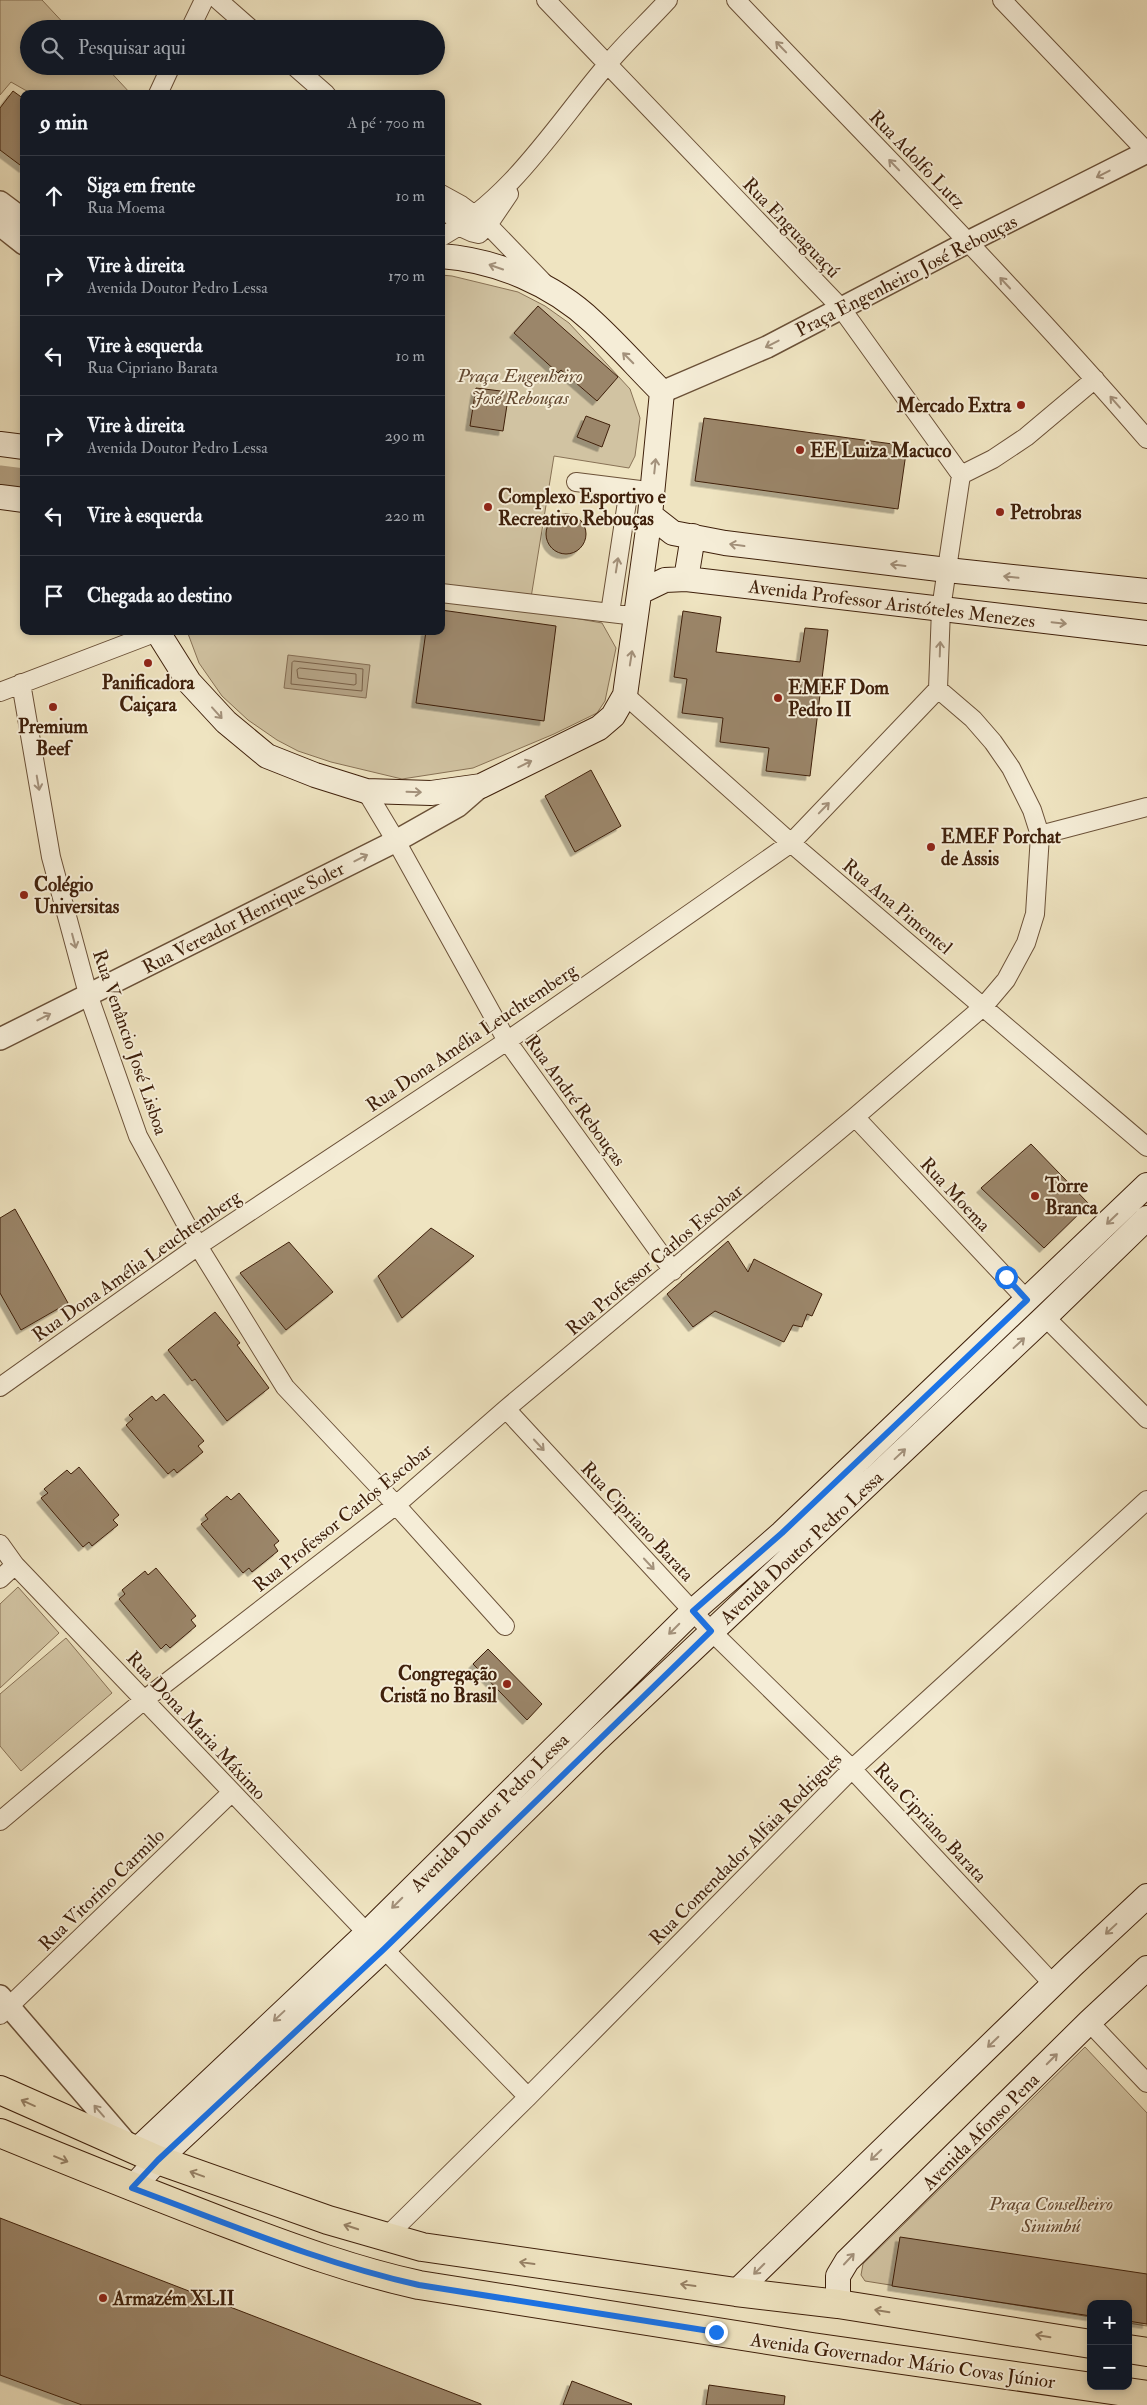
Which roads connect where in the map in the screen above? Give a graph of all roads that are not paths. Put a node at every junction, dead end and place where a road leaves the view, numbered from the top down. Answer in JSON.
{"nodes":[{"id":1,"x":204,"y":0,"type":"edge"},
{"id":2,"x":218,"y":0,"type":"edge"},
{"id":3,"x":546,"y":0,"type":"edge"},
{"id":4,"x":668,"y":0,"type":"edge"},
{"id":5,"x":736,"y":0,"type":"edge"},
{"id":6,"x":1002,"y":0,"type":"edge"},
{"id":7,"x":194,"y":20,"type":"edge"},
{"id":8,"x":241,"y":20,"type":"edge"},
{"id":9,"x":607,"y":65,"type":"junction"},
{"id":10,"x":167,"y":75,"type":"edge"},
{"id":11,"x":304,"y":75,"type":"edge"},
{"id":12,"x":160,"y":90,"type":"edge"},
{"id":13,"x":321,"y":90,"type":"edge"},
{"id":14,"x":1147,"y":152,"type":"edge"},
{"id":15,"x":445,"y":197,"type":"edge"},
{"id":16,"x":445,"y":201,"type":"edge"},
{"id":17,"x":0,"y":202,"type":"edge"},
{"id":18,"x":20,"y":217,"type":"edge"},
{"id":19,"x":482,"y":220,"type":"junction"},
{"id":20,"x":455,"y":221,"type":"junction"},
{"id":21,"x":0,"y":225,"type":"edge"},
{"id":22,"x":445,"y":230,"type":"edge"},
{"id":23,"x":20,"y":241,"type":"edge"},
{"id":24,"x":968,"y":242,"type":"junction"},
{"id":25,"x":445,"y":257,"type":"edge"},
{"id":26,"x":554,"y":293,"type":"junction"},
{"id":27,"x":841,"y":308,"type":"junction"},
{"id":28,"x":1095,"y":379,"type":"junction"},
{"id":29,"x":662,"y":392,"type":"junction"},
{"id":30,"x":1147,"y":439,"type":"edge"},
{"id":31,"x":0,"y":444,"type":"edge"},
{"id":32,"x":20,"y":446,"type":"edge"},
{"id":33,"x":961,"y":475,"type":"junction"},
{"id":34,"x":576,"y":482,"type":"dead end"},
{"id":35,"x":629,"y":489,"type":"junction"},
{"id":36,"x":653,"y":491,"type":"junction"},
{"id":37,"x":0,"y":497,"type":"edge"},
{"id":38,"x":20,"y":500,"type":"edge"},
{"id":39,"x":650,"y":515,"type":"junction"},
{"id":40,"x":692,"y":536,"type":"junction"},
{"id":41,"x":947,"y":570,"type":"junction"},
{"id":42,"x":686,"y":579,"type":"junction"},
{"id":43,"x":1147,"y":591,"type":"edge"},
{"id":44,"x":640,"y":592,"type":"junction"},
{"id":45,"x":445,"y":593,"type":"edge"},
{"id":46,"x":941,"y":609,"type":"junction"},
{"id":47,"x":610,"y":613,"type":"junction"},
{"id":48,"x":636,"y":616,"type":"junction"},
{"id":49,"x":1147,"y":633,"type":"edge"},
{"id":50,"x":149,"y":635,"type":"edge"},
{"id":51,"x":159,"y":635,"type":"edge"},
{"id":52,"x":21,"y":683,"type":"junction"},
{"id":53,"x":938,"y":689,"type":"junction"},
{"id":54,"x":0,"y":692,"type":"edge"},
{"id":55,"x":625,"y":694,"type":"junction"},
{"id":56,"x":481,"y":786,"type":"junction"},
{"id":57,"x":366,"y":791,"type":"junction"},
{"id":58,"x":1147,"y":807,"type":"edge"},
{"id":59,"x":1040,"y":835,"type":"junction"},
{"id":60,"x":396,"y":841,"type":"junction"},
{"id":61,"x":790,"y":843,"type":"junction"},
{"id":62,"x":88,"y":994,"type":"junction"},
{"id":63,"x":984,"y":1006,"type":"junction"},
{"id":64,"x":0,"y":1039,"type":"edge"},
{"id":65,"x":507,"y":1040,"type":"junction"},
{"id":66,"x":855,"y":1117,"type":"junction"},
{"id":67,"x":1147,"y":1147,"type":"edge"},
{"id":68,"x":1147,"y":1185,"type":"edge"},
{"id":69,"x":1147,"y":1218,"type":"edge"},
{"id":70,"x":198,"y":1246,"type":"junction"},
{"id":71,"x":673,"y":1271,"type":"junction"},
{"id":72,"x":1027,"y":1300,"type":"junction"},
{"id":73,"x":1045,"y":1317,"type":"junction"},
{"id":74,"x":0,"y":1387,"type":"edge"},
{"id":75,"x":506,"y":1409,"type":"junction"},
{"id":76,"x":1147,"y":1419,"type":"edge"},
{"id":77,"x":1147,"y":1500,"type":"edge"},
{"id":78,"x":396,"y":1504,"type":"junction"},
{"id":79,"x":0,"y":1544,"type":"edge"},
{"id":80,"x":15,"y":1565,"type":"junction"},
{"id":81,"x":0,"y":1579,"type":"edge"},
{"id":82,"x":693,"y":1611,"type":"junction"},
{"id":83,"x":505,"y":1626,"type":"dead end"},
{"id":84,"x":711,"y":1631,"type":"junction"},
{"id":85,"x":144,"y":1700,"type":"junction"},
{"id":86,"x":852,"y":1769,"type":"junction"},
{"id":87,"x":231,"y":1793,"type":"junction"},
{"id":88,"x":0,"y":1821,"type":"edge"},
{"id":89,"x":1147,"y":1896,"type":"edge"},
{"id":90,"x":367,"y":1933,"type":"junction"},
{"id":91,"x":384,"y":1949,"type":"junction"},
{"id":92,"x":1147,"y":1968,"type":"edge"},
{"id":93,"x":1053,"y":1984,"type":"junction"},
{"id":94,"x":3,"y":2005,"type":"edge"},
{"id":95,"x":1089,"y":2022,"type":"junction"},
{"id":96,"x":1147,"y":2083,"type":"edge"},
{"id":97,"x":0,"y":2090,"type":"edge"},
{"id":98,"x":528,"y":2097,"type":"junction"},
{"id":99,"x":0,"y":2134,"type":"edge"},
{"id":100,"x":142,"y":2153,"type":"junction"},
{"id":101,"x":132,"y":2188,"type":"junction"},
{"id":102,"x":385,"y":2238,"type":"junction"},
{"id":103,"x":736,"y":2292,"type":"junction"},
{"id":104,"x":838,"y":2304,"type":"junction"},
{"id":105,"x":1087,"y":2343,"type":"edge"},
{"id":106,"x":1132,"y":2350,"type":"edge"},
{"id":107,"x":1147,"y":2352,"type":"edge"},
{"id":108,"x":1147,"y":2394,"type":"edge"}],
"edges":[{"from":1,"to":7,"type":"street"},
{"from":2,"to":8,"type":"street"},
{"from":3,"to":9,"type":"street","name":"Rua Enguaguaçú"},
{"from":4,"to":9,"type":"street"},
{"from":24,"to":5,"type":"street","name":"Rua Adolfo Lutz","one_way":true},
{"from":6,"to":14,"type":"street"},
{"from":9,"to":19,"type":"street"},
{"from":9,"to":27,"type":"street","name":"Rua Enguaguaçú"},
{"from":10,"to":12,"type":"street"},
{"from":11,"to":13,"type":"street"},
{"from":14,"to":24,"type":"street","name":"Praça Engenheiro José Rebouças","one_way":true},
{"from":15,"to":19,"type":"street"},
{"from":16,"to":20,"type":"street"},
{"from":17,"to":18,"type":"street"},
{"from":19,"to":20,"type":"street"},
{"from":19,"to":26,"type":"street"},
{"from":20,"to":22,"type":"street"},
{"from":21,"to":23,"type":"street"},
{"from":24,"to":27,"type":"street","name":"Praça Engenheiro José Rebouças"},
{"from":28,"to":24,"type":"street","name":"Rua Adolfo Lutz","one_way":true},
{"from":26,"to":25,"type":"main road","one_way":true},
{"from":29,"to":26,"type":"main road","one_way":true},
{"from":27,"to":29,"type":"street","name":"Praça Engenheiro José Rebouças","one_way":true},
{"from":27,"to":33,"type":"street","name":"Rua Enguaguaçú"},
{"from":30,"to":28,"type":"street","name":"Rua Adolfo Lutz","one_way":true},
{"from":28,"to":33,"type":"street"},
{"from":36,"to":29,"type":"main road","one_way":true},
{"from":31,"to":32,"type":"main road"},
{"from":33,"to":41,"type":"street"},
{"from":34,"to":35,"type":"street"},
{"from":35,"to":36,"type":"street"},
{"from":47,"to":35,"type":"street","one_way":true},
{"from":36,"to":39,"type":"main road"},
{"from":37,"to":38,"type":"main road"},
{"from":39,"to":40,"type":"main road","name":"Avenida Professor Aristóteles Menezes"},
{"from":39,"to":44,"type":"main road"},
{"from":41,"to":40,"type":"main road","name":"Avenida Professor Aristóteles Menezes","one_way":true},
{"from":40,"to":42,"type":"main road"},
{"from":43,"to":41,"type":"main road","name":"Avenida Professor Aristóteles Menezes","one_way":true},
{"from":41,"to":46,"type":"street"},
{"from":42,"to":44,"type":"main road","name":"Avenida Professor Aristóteles Menezes"},
{"from":42,"to":46,"type":"main road","name":"Avenida Professor Aristóteles Menezes"},
{"from":44,"to":48,"type":"main road"},
{"from":45,"to":47,"type":"street"},
{"from":46,"to":49,"type":"main road","name":"Avenida Professor Aristóteles Menezes","one_way":true},
{"from":53,"to":46,"type":"street","one_way":true},
{"from":47,"to":48,"type":"street"},
{"from":55,"to":48,"type":"main road","one_way":true},
{"from":50,"to":52,"type":"street"},
{"from":51,"to":57,"type":"main road","one_way":true},
{"from":52,"to":54,"type":"street"},
{"from":52,"to":62,"type":"street","name":"Rua Venâncio José Lisboa","one_way":true},
{"from":53,"to":59,"type":"street","name":"Rua Professor Carlos Escobar"},
{"from":61,"to":53,"type":"street","name":"Rua Dona Amélia Leuchtemberg","one_way":true},
{"from":56,"to":55,"type":"main road","one_way":true},
{"from":55,"to":61,"type":"street","name":"Rua Ana Pimentel"},
{"from":57,"to":56,"type":"main road","one_way":true},
{"from":56,"to":60,"type":"street","name":"Rua Vereador Henrique Soler"},
{"from":57,"to":60,"type":"street","name":"Rua André Rebouças"},
{"from":58,"to":59,"type":"street"},
{"from":59,"to":63,"type":"street","name":"Rua Professor Carlos Escobar"},
{"from":62,"to":60,"type":"street","name":"Rua Vereador Henrique Soler","one_way":true},
{"from":60,"to":65,"type":"street","name":"Rua André Rebouças"},
{"from":61,"to":63,"type":"street","name":"Rua Ana Pimentel"},
{"from":61,"to":65,"type":"street","name":"Rua Dona Amélia Leuchtemberg"},
{"from":64,"to":62,"type":"street","name":"Rua Vereador Henrique Soler","one_way":true},
{"from":62,"to":70,"type":"street","name":"Rua Venâncio José Lisboa"},
{"from":63,"to":66,"type":"street","name":"Rua Professor Carlos Escobar"},
{"from":63,"to":67,"type":"street","name":"Rua Ana Pimentel"},
{"from":65,"to":70,"type":"street","name":"Rua Dona Amélia Leuchtemberg"},
{"from":65,"to":71,"type":"street","name":"Rua André Rebouças"},
{"from":66,"to":71,"type":"street","name":"Rua Professor Carlos Escobar"},
{"from":66,"to":72,"type":"street","name":"Rua Moema"},
{"from":68,"to":72,"type":"main road","name":"Avenida Doutor Pedro Lessa","one_way":true},
{"from":69,"to":73,"type":"main road","name":"Avenida Doutor Pedro Lessa"},
{"from":70,"to":74,"type":"street","name":"Rua Dona Amélia Leuchtemberg"},
{"from":70,"to":78,"type":"street","name":"Rua Venâncio José Lisboa"},
{"from":71,"to":75,"type":"street","name":"Rua Professor Carlos Escobar"},
{"from":72,"to":82,"type":"main road","name":"Avenida Doutor Pedro Lessa"},
{"from":73,"to":76,"type":"street"},
{"from":84,"to":73,"type":"main road","name":"Avenida Doutor Pedro Lessa","one_way":true},
{"from":75,"to":78,"type":"street","name":"Rua Professor Carlos Escobar"},
{"from":75,"to":82,"type":"street","name":"Rua Cipriano Barata","one_way":true},
{"from":77,"to":86,"type":"street","name":"Rua Comendador Alfaia Rodrigues"},
{"from":78,"to":83,"type":"street","name":"Rua Venâncio José Lisboa"},
{"from":78,"to":85,"type":"street","name":"Rua Professor Carlos Escobar"},
{"from":79,"to":80,"type":"street","name":"Rua Dona Maria Máximo"},
{"from":80,"to":81,"type":"street"},
{"from":80,"to":85,"type":"street","name":"Rua Dona Maria Máximo"},
{"from":82,"to":84,"type":"street","name":"Rua Cipriano Barata"},
{"from":82,"to":90,"type":"main road","name":"Avenida Doutor Pedro Lessa","one_way":true},
{"from":84,"to":86,"type":"street","name":"Rua Cipriano Barata"},
{"from":84,"to":91,"type":"main road","name":"Avenida Doutor Pedro Lessa"},
{"from":85,"to":87,"type":"street","name":"Rua Dona Maria Máximo"},
{"from":85,"to":88,"type":"street","name":"Rua Professor Carlos Escobar"},
{"from":86,"to":93,"type":"street","name":"Rua Cipriano Barata"},
{"from":86,"to":98,"type":"street","name":"Rua Comendador Alfaia Rodrigues"},
{"from":87,"to":90,"type":"street","name":"Rua Dona Maria Máximo"},
{"from":87,"to":94,"type":"street","name":"Rua Vitorino Carmilo"},
{"from":89,"to":93,"type":"main road","one_way":true},
{"from":90,"to":100,"type":"main road","name":"Avenida Doutor Pedro Lessa","one_way":true},
{"from":91,"to":98,"type":"street"},
{"from":91,"to":100,"type":"main road","name":"Avenida Doutor Pedro Lessa"},
{"from":92,"to":95,"type":"main road","name":"Avenida Afonso Pena"},
{"from":93,"to":103,"type":"main road","one_way":true},
{"from":100,"to":94,"type":"street","one_way":true},
{"from":95,"to":96,"type":"street"},
{"from":104,"to":95,"type":"main road","name":"Avenida Afonso Pena","one_way":true},
{"from":100,"to":97,"type":"main road","one_way":true},
{"from":98,"to":102,"type":"street","name":"Rua Comendador Alfaia Rodrigues"},
{"from":99,"to":101,"type":"main road","name":"Avenida Governador Mário Covas Júnior","one_way":true},
{"from":100,"to":101,"type":"main road","name":"Avenida Doutor Pedro Lessa"},
{"from":102,"to":100,"type":"main road","one_way":true},
{"from":101,"to":108,"type":"main road","name":"Avenida Governador Mário Covas Júnior"},
{"from":103,"to":102,"type":"main road","one_way":true},
{"from":103,"to":104,"type":"main road"},
{"from":105,"to":104,"type":"main road","one_way":true},
{"from":106,"to":107,"type":"main road"}]}
